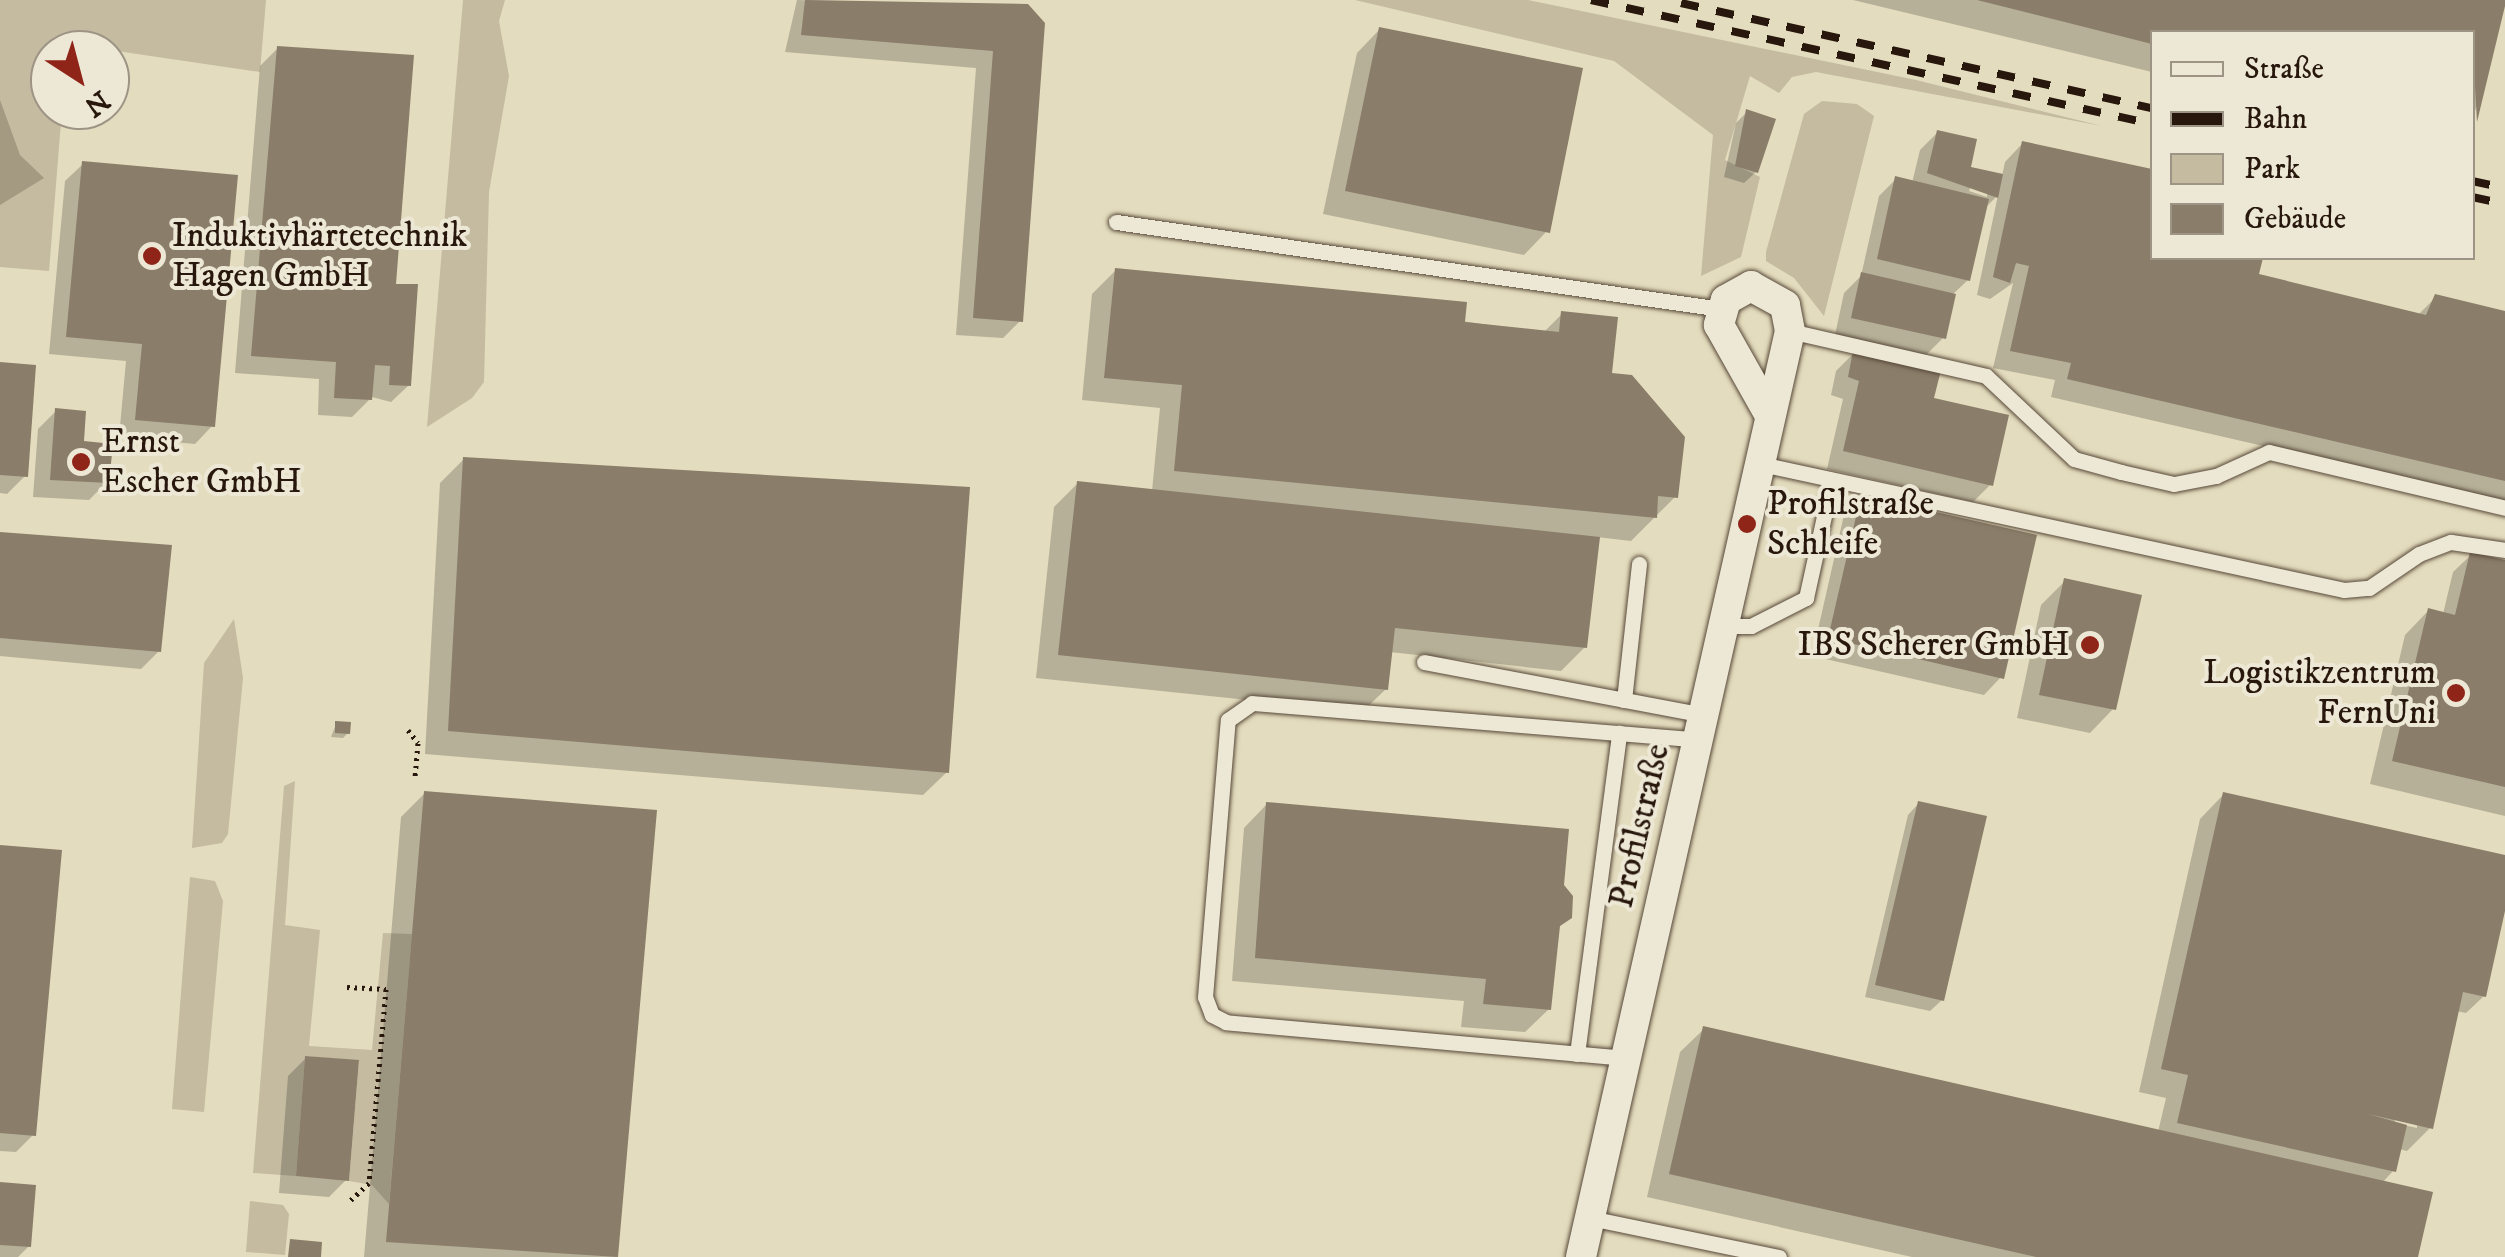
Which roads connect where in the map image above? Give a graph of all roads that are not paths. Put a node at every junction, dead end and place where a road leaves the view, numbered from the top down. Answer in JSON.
{"nodes":[{"id":1,"x":1116,"y":222,"type":"dead end"},
{"id":2,"x":1722,"y":309,"type":"junction"},
{"id":3,"x":1790,"y":331,"type":"junction"},
{"id":4,"x":1768,"y":412,"type":"junction"},
{"id":5,"x":1760,"y":464,"type":"junction"},
{"id":6,"x":1832,"y":480,"type":"junction"},
{"id":7,"x":2505,"y":508,"type":"edge"},
{"id":8,"x":2505,"y":550,"type":"edge"},
{"id":9,"x":1640,"y":564,"type":"dead end"},
{"id":10,"x":1724,"y":626,"type":"junction"},
{"id":11,"x":1424,"y":662,"type":"dead end"},
{"id":12,"x":1624,"y":700,"type":"junction"},
{"id":13,"x":1701,"y":728,"type":"junction"},
{"id":14,"x":1619,"y":733,"type":"junction"},
{"id":15,"x":1576,"y":1054,"type":"junction"},
{"id":16,"x":1626,"y":1058,"type":"junction"},
{"id":17,"x":1590,"y":1218,"type":"junction"},
{"id":18,"x":1580,"y":1257,"type":"edge"},
{"id":19,"x":1780,"y":1257,"type":"edge"}],
"edges":[{"from":1,"to":2,"type":"lane"},
{"from":2,"to":3,"type":"street"},
{"from":2,"to":4,"type":"street"},
{"from":3,"to":4,"type":"street","name":"Profilstraße"},
{"from":3,"to":7,"type":"lane"},
{"from":4,"to":5,"type":"street","name":"Profilstraße"},
{"from":5,"to":6,"type":"lane"},
{"from":5,"to":10,"type":"street","name":"Profilstraße"},
{"from":6,"to":8,"type":"lane"},
{"from":6,"to":10,"type":"lane"},
{"from":9,"to":12,"type":"lane"},
{"from":10,"to":13,"type":"street","name":"Profilstraße"},
{"from":11,"to":12,"type":"lane"},
{"from":12,"to":13,"type":"lane"},
{"from":13,"to":14,"type":"lane"},
{"from":13,"to":16,"type":"street","name":"Profilstraße"},
{"from":14,"to":15,"type":"lane"},
{"from":14,"to":15,"type":"lane"},
{"from":15,"to":16,"type":"lane"},
{"from":16,"to":17,"type":"street","name":"Profilstraße"},
{"from":17,"to":18,"type":"street","name":"Profilstraße"},
{"from":17,"to":19,"type":"lane"}]}
